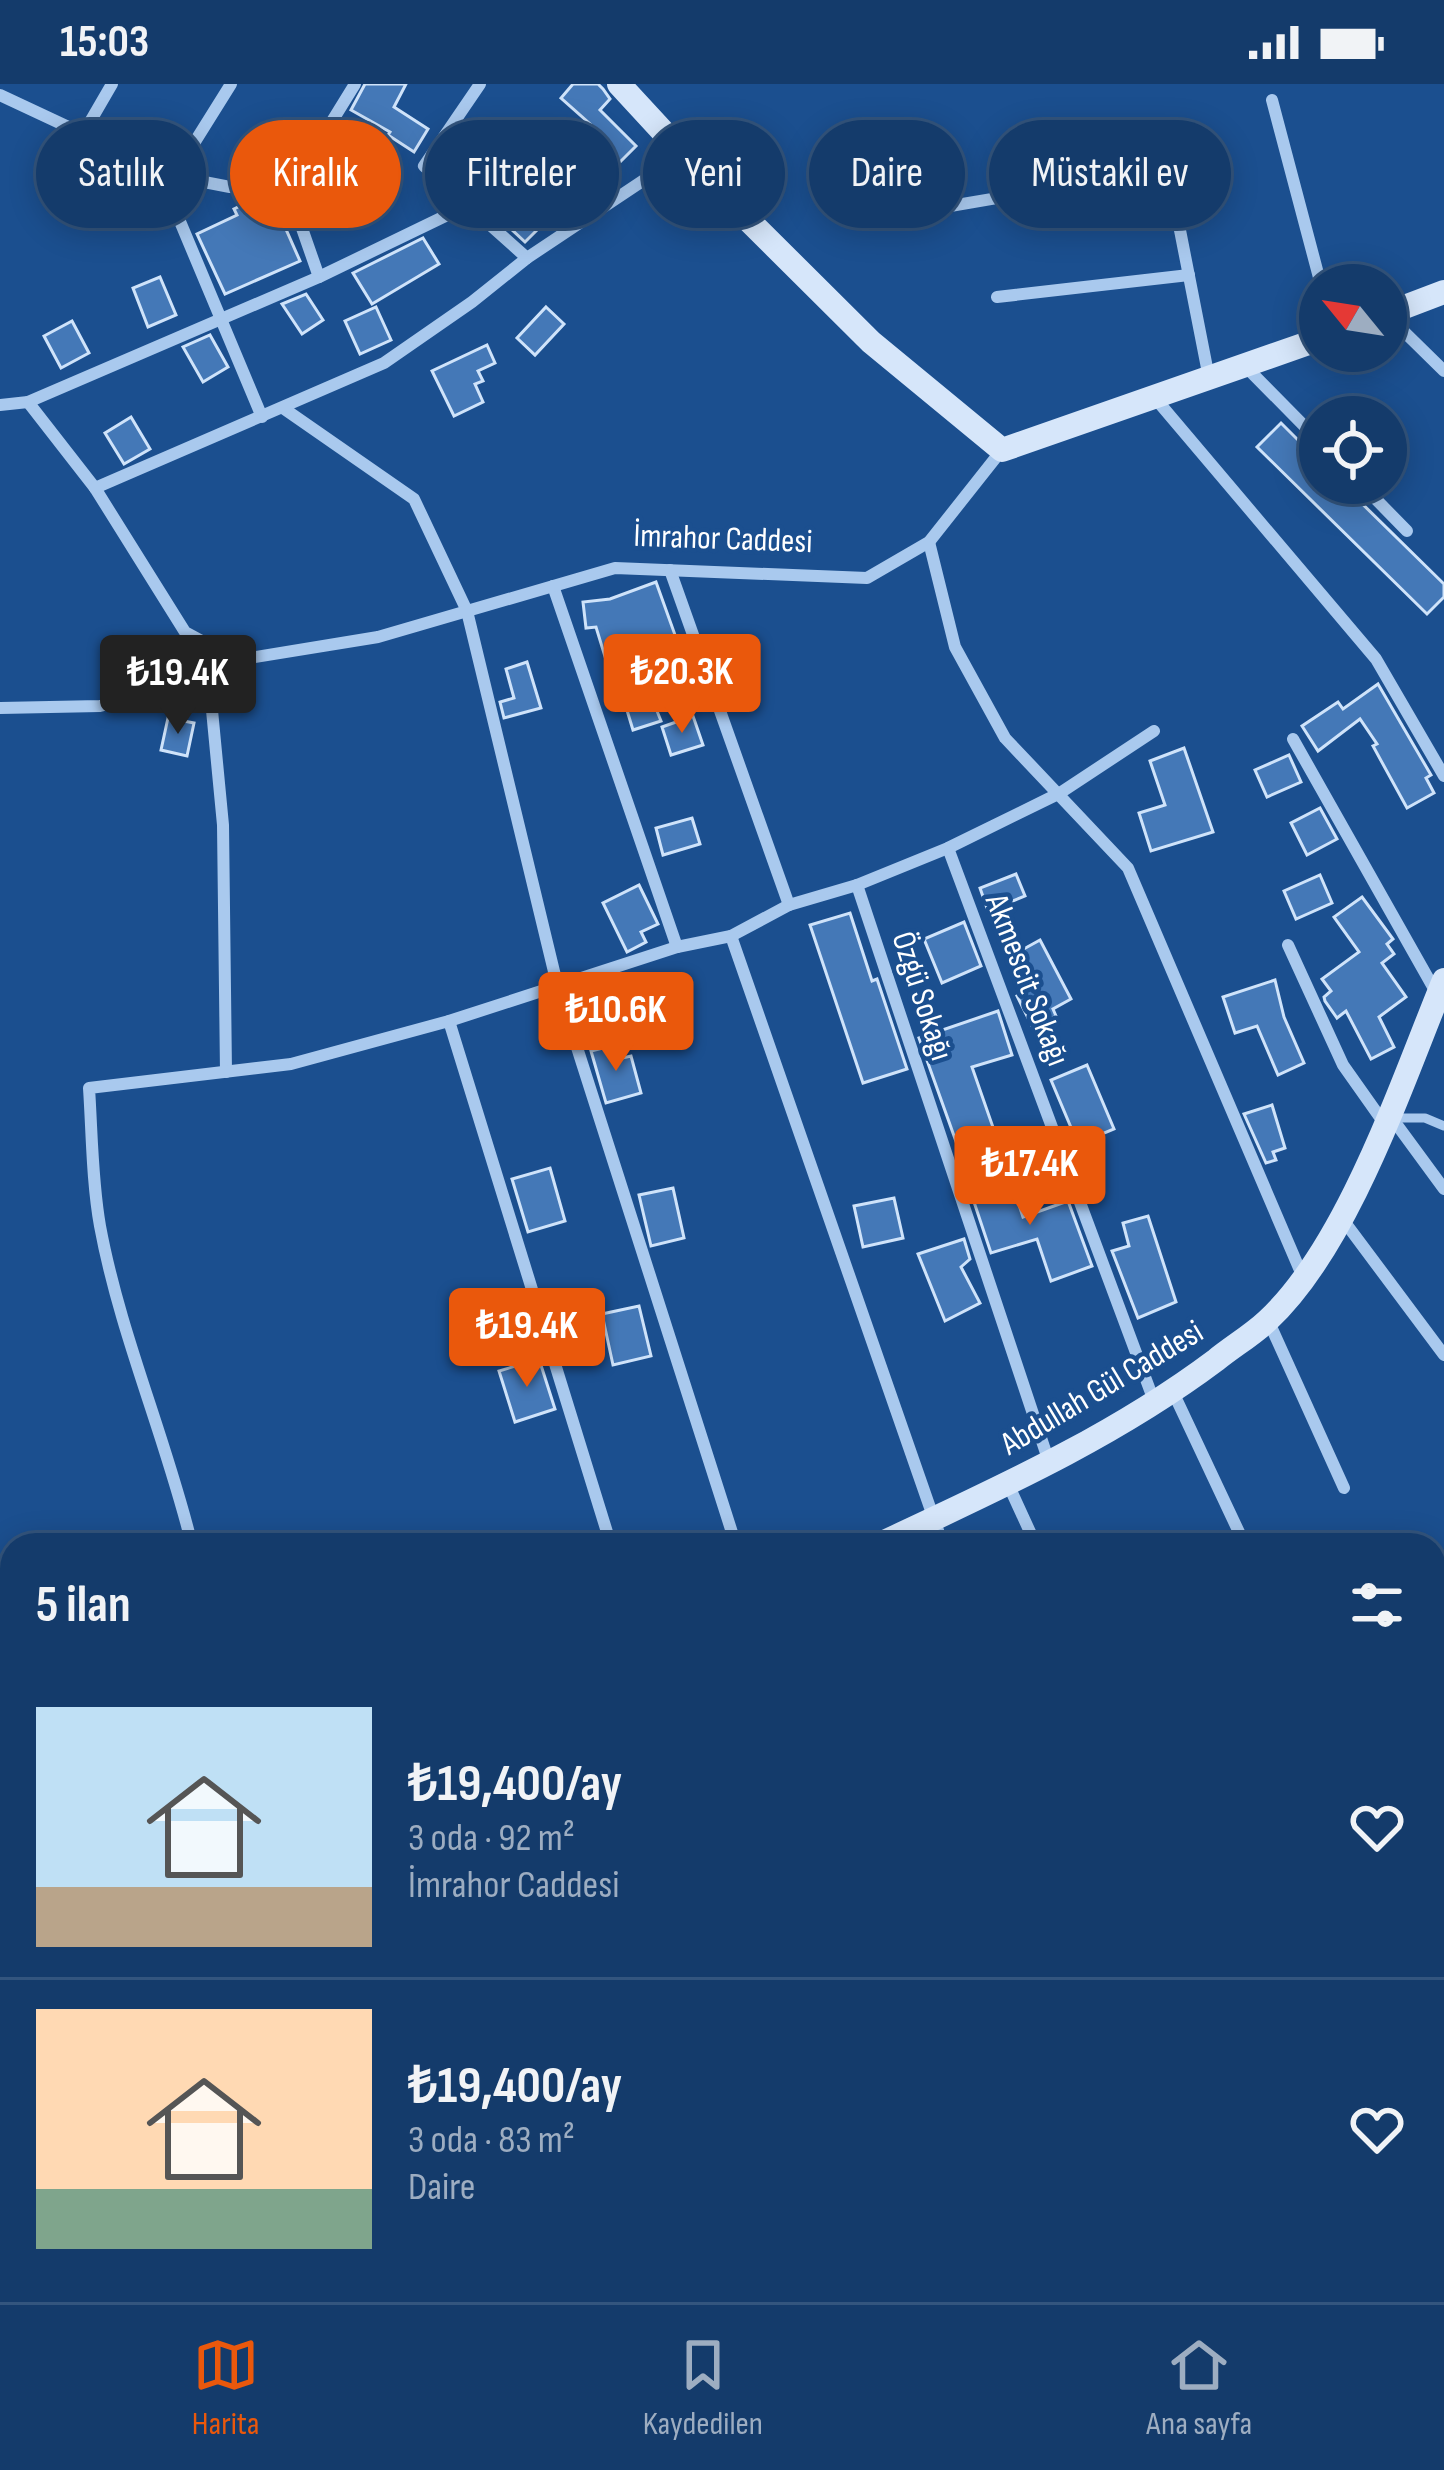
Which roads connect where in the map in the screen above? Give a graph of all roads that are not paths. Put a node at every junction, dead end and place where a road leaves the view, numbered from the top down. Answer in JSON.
{"nodes":[{"id":1,"x":112,"y":84,"type":"edge"},
{"id":2,"x":231,"y":84,"type":"edge"},
{"id":3,"x":355,"y":84,"type":"edge"},
{"id":4,"x":480,"y":84,"type":"edge"},
{"id":5,"x":619,"y":84,"type":"edge"},
{"id":6,"x":0,"y":94,"type":"edge"},
{"id":7,"x":1272,"y":100,"type":"dead end"},
{"id":8,"x":53,"y":120,"type":"edge"},
{"id":9,"x":90,"y":120,"type":"edge"},
{"id":10,"x":333,"y":120,"type":"edge"},
{"id":11,"x":455,"y":120,"type":"edge"},
{"id":12,"x":652,"y":120,"type":"edge"},
{"id":13,"x":206,"y":124,"type":"edge"},
{"id":14,"x":643,"y":181,"type":"edge"},
{"id":15,"x":965,"y":204,"type":"edge"},
{"id":16,"x":425,"y":226,"type":"edge"},
{"id":17,"x":182,"y":228,"type":"edge"},
{"id":18,"x":302,"y":228,"type":"edge"},
{"id":19,"x":492,"y":228,"type":"edge"},
{"id":20,"x":757,"y":228,"type":"edge"},
{"id":21,"x":527,"y":258,"type":"junction"},
{"id":22,"x":1315,"y":264,"type":"edge"},
{"id":23,"x":1189,"y":275,"type":"junction"},
{"id":24,"x":319,"y":277,"type":"junction"},
{"id":25,"x":1444,"y":292,"type":"edge"},
{"id":26,"x":997,"y":297,"type":"dead end"},
{"id":27,"x":1407,"y":306,"type":"edge"},
{"id":28,"x":218,"y":317,"type":"junction"},
{"id":29,"x":1407,"y":335,"type":"edge"},
{"id":30,"x":1299,"y":347,"type":"edge"},
{"id":31,"x":1246,"y":367,"type":"junction"},
{"id":32,"x":1444,"y":371,"type":"edge"},
{"id":33,"x":1210,"y":379,"type":"junction"},
{"id":34,"x":1155,"y":398,"type":"junction"},
{"id":35,"x":28,"y":402,"type":"junction"},
{"id":36,"x":0,"y":405,"type":"edge"},
{"id":37,"x":283,"y":408,"type":"junction"},
{"id":38,"x":262,"y":417,"type":"junction"},
{"id":39,"x":1299,"y":421,"type":"edge"},
{"id":40,"x":1002,"y":450,"type":"junction"},
{"id":41,"x":95,"y":488,"type":"junction"},
{"id":42,"x":1381,"y":504,"type":"edge"},
{"id":43,"x":1407,"y":531,"type":"dead end"},
{"id":44,"x":929,"y":542,"type":"junction"},
{"id":45,"x":670,"y":570,"type":"junction"},
{"id":46,"x":553,"y":586,"type":"junction"},
{"id":47,"x":467,"y":611,"type":"junction"},
{"id":48,"x":237,"y":660,"type":"junction"},
{"id":49,"x":208,"y":680,"type":"junction"},
{"id":50,"x":0,"y":708,"type":"edge"},
{"id":51,"x":1154,"y":731,"type":"dead end"},
{"id":52,"x":1293,"y":739,"type":"dead end"},
{"id":53,"x":1444,"y":776,"type":"edge"},
{"id":54,"x":1060,"y":793,"type":"junction"},
{"id":55,"x":948,"y":848,"type":"junction"},
{"id":56,"x":857,"y":885,"type":"junction"},
{"id":57,"x":789,"y":905,"type":"junction"},
{"id":58,"x":731,"y":936,"type":"junction"},
{"id":59,"x":1288,"y":945,"type":"dead end"},
{"id":60,"x":676,"y":947,"type":"junction"},
{"id":61,"x":558,"y":988,"type":"junction"},
{"id":62,"x":1442,"y":991,"type":"edge"},
{"id":63,"x":449,"y":1022,"type":"junction"},
{"id":64,"x":226,"y":1072,"type":"junction"},
{"id":65,"x":1390,"y":1119,"type":"junction"},
{"id":66,"x":1444,"y":1126,"type":"edge"},
{"id":67,"x":1444,"y":1189,"type":"edge"},
{"id":68,"x":1341,"y":1217,"type":"junction"},
{"id":69,"x":1303,"y":1276,"type":"junction"},
{"id":70,"x":1268,"y":1320,"type":"junction"},
{"id":71,"x":1444,"y":1355,"type":"edge"},
{"id":72,"x":1164,"y":1397,"type":"junction"},
{"id":73,"x":1050,"y":1465,"type":"junction"},
{"id":74,"x":1007,"y":1484,"type":"junction"},
{"id":75,"x":1344,"y":1488,"type":"dead end"},
{"id":76,"x":931,"y":1520,"type":"junction"},
{"id":77,"x":189,"y":1533,"type":"edge"},
{"id":78,"x":607,"y":1533,"type":"edge"},
{"id":79,"x":732,"y":1533,"type":"edge"},
{"id":80,"x":903,"y":1533,"type":"edge"},
{"id":81,"x":937,"y":1533,"type":"edge"},
{"id":82,"x":1030,"y":1533,"type":"edge"},
{"id":83,"x":1238,"y":1533,"type":"edge"}],
"edges":[{"from":1,"to":9,"type":"street"},
{"from":2,"to":13,"type":"street"},
{"from":3,"to":10,"type":"street"},
{"from":4,"to":11,"type":"street"},
{"from":5,"to":12,"type":"street"},
{"from":6,"to":8,"type":"street"},
{"from":7,"to":22,"type":"street"},
{"from":14,"to":21,"type":"street"},
{"from":15,"to":23,"type":"street"},
{"from":16,"to":24,"type":"street"},
{"from":17,"to":28,"type":"street"},
{"from":18,"to":24,"type":"street"},
{"from":19,"to":21,"type":"street"},
{"from":20,"to":40,"type":"street"},
{"from":21,"to":37,"type":"street"},
{"from":23,"to":26,"type":"street"},
{"from":23,"to":33,"type":"street"},
{"from":24,"to":28,"type":"street"},
{"from":25,"to":27,"type":"street"},
{"from":28,"to":35,"type":"street"},
{"from":28,"to":38,"type":"street"},
{"from":29,"to":32,"type":"street"},
{"from":30,"to":31,"type":"street"},
{"from":31,"to":33,"type":"street"},
{"from":31,"to":39,"type":"street"},
{"from":33,"to":34,"type":"street"},
{"from":34,"to":40,"type":"street"},
{"from":34,"to":53,"type":"street"},
{"from":35,"to":36,"type":"street"},
{"from":35,"to":41,"type":"street"},
{"from":37,"to":38,"type":"street"},
{"from":37,"to":47,"type":"street"},
{"from":38,"to":41,"type":"street"},
{"from":40,"to":44,"type":"street","name":"İmrahor Caddesi"},
{"from":41,"to":48,"type":"street"},
{"from":42,"to":43,"type":"street"},
{"from":44,"to":45,"type":"street","name":"İmrahor Caddesi"},
{"from":44,"to":54,"type":"street"},
{"from":45,"to":46,"type":"street","name":"İmrahor Caddesi"},
{"from":45,"to":57,"type":"street"},
{"from":46,"to":47,"type":"street","name":"İmrahor Caddesi"},
{"from":46,"to":60,"type":"street"},
{"from":47,"to":48,"type":"street","name":"İmrahor Caddesi"},
{"from":47,"to":61,"type":"street"},
{"from":48,"to":49,"type":"street","name":"İmrahor Caddesi"},
{"from":49,"to":50,"type":"street","name":"İmrahor Caddesi"},
{"from":49,"to":64,"type":"street"},
{"from":51,"to":54,"type":"street"},
{"from":52,"to":62,"type":"street"},
{"from":54,"to":55,"type":"street"},
{"from":54,"to":69,"type":"street"},
{"from":55,"to":56,"type":"street"},
{"from":55,"to":72,"type":"street","name":"Akmescit Sokağı"},
{"from":56,"to":57,"type":"street"},
{"from":56,"to":73,"type":"street","name":"Özgü Sokağı"},
{"from":57,"to":58,"type":"street"},
{"from":58,"to":60,"type":"street"},
{"from":58,"to":76,"type":"street"},
{"from":59,"to":65,"type":"street"},
{"from":60,"to":61,"type":"street"},
{"from":61,"to":63,"type":"street"},
{"from":61,"to":79,"type":"street"},
{"from":62,"to":65,"type":"street","name":"Abdullah Gül Caddesi"},
{"from":63,"to":64,"type":"street"},
{"from":63,"to":78,"type":"street"},
{"from":64,"to":77,"type":"street"},
{"from":65,"to":66,"type":"lane"},
{"from":65,"to":67,"type":"street"},
{"from":65,"to":68,"type":"street","name":"Abdullah Gül Caddesi"},
{"from":68,"to":69,"type":"street","name":"Abdullah Gül Caddesi"},
{"from":68,"to":71,"type":"street"},
{"from":69,"to":70,"type":"street","name":"Abdullah Gül Caddesi"},
{"from":70,"to":72,"type":"street","name":"Abdullah Gül Caddesi"},
{"from":70,"to":75,"type":"street"},
{"from":72,"to":73,"type":"street","name":"Abdullah Gül Caddesi"},
{"from":72,"to":83,"type":"street","name":"Akmescit Sokağı"},
{"from":73,"to":74,"type":"street","name":"Abdullah Gül Caddesi"},
{"from":74,"to":76,"type":"street","name":"Abdullah Gül Caddesi"},
{"from":74,"to":82,"type":"street"},
{"from":76,"to":80,"type":"street","name":"Abdullah Gül Caddesi"},
{"from":76,"to":81,"type":"street"}]}
